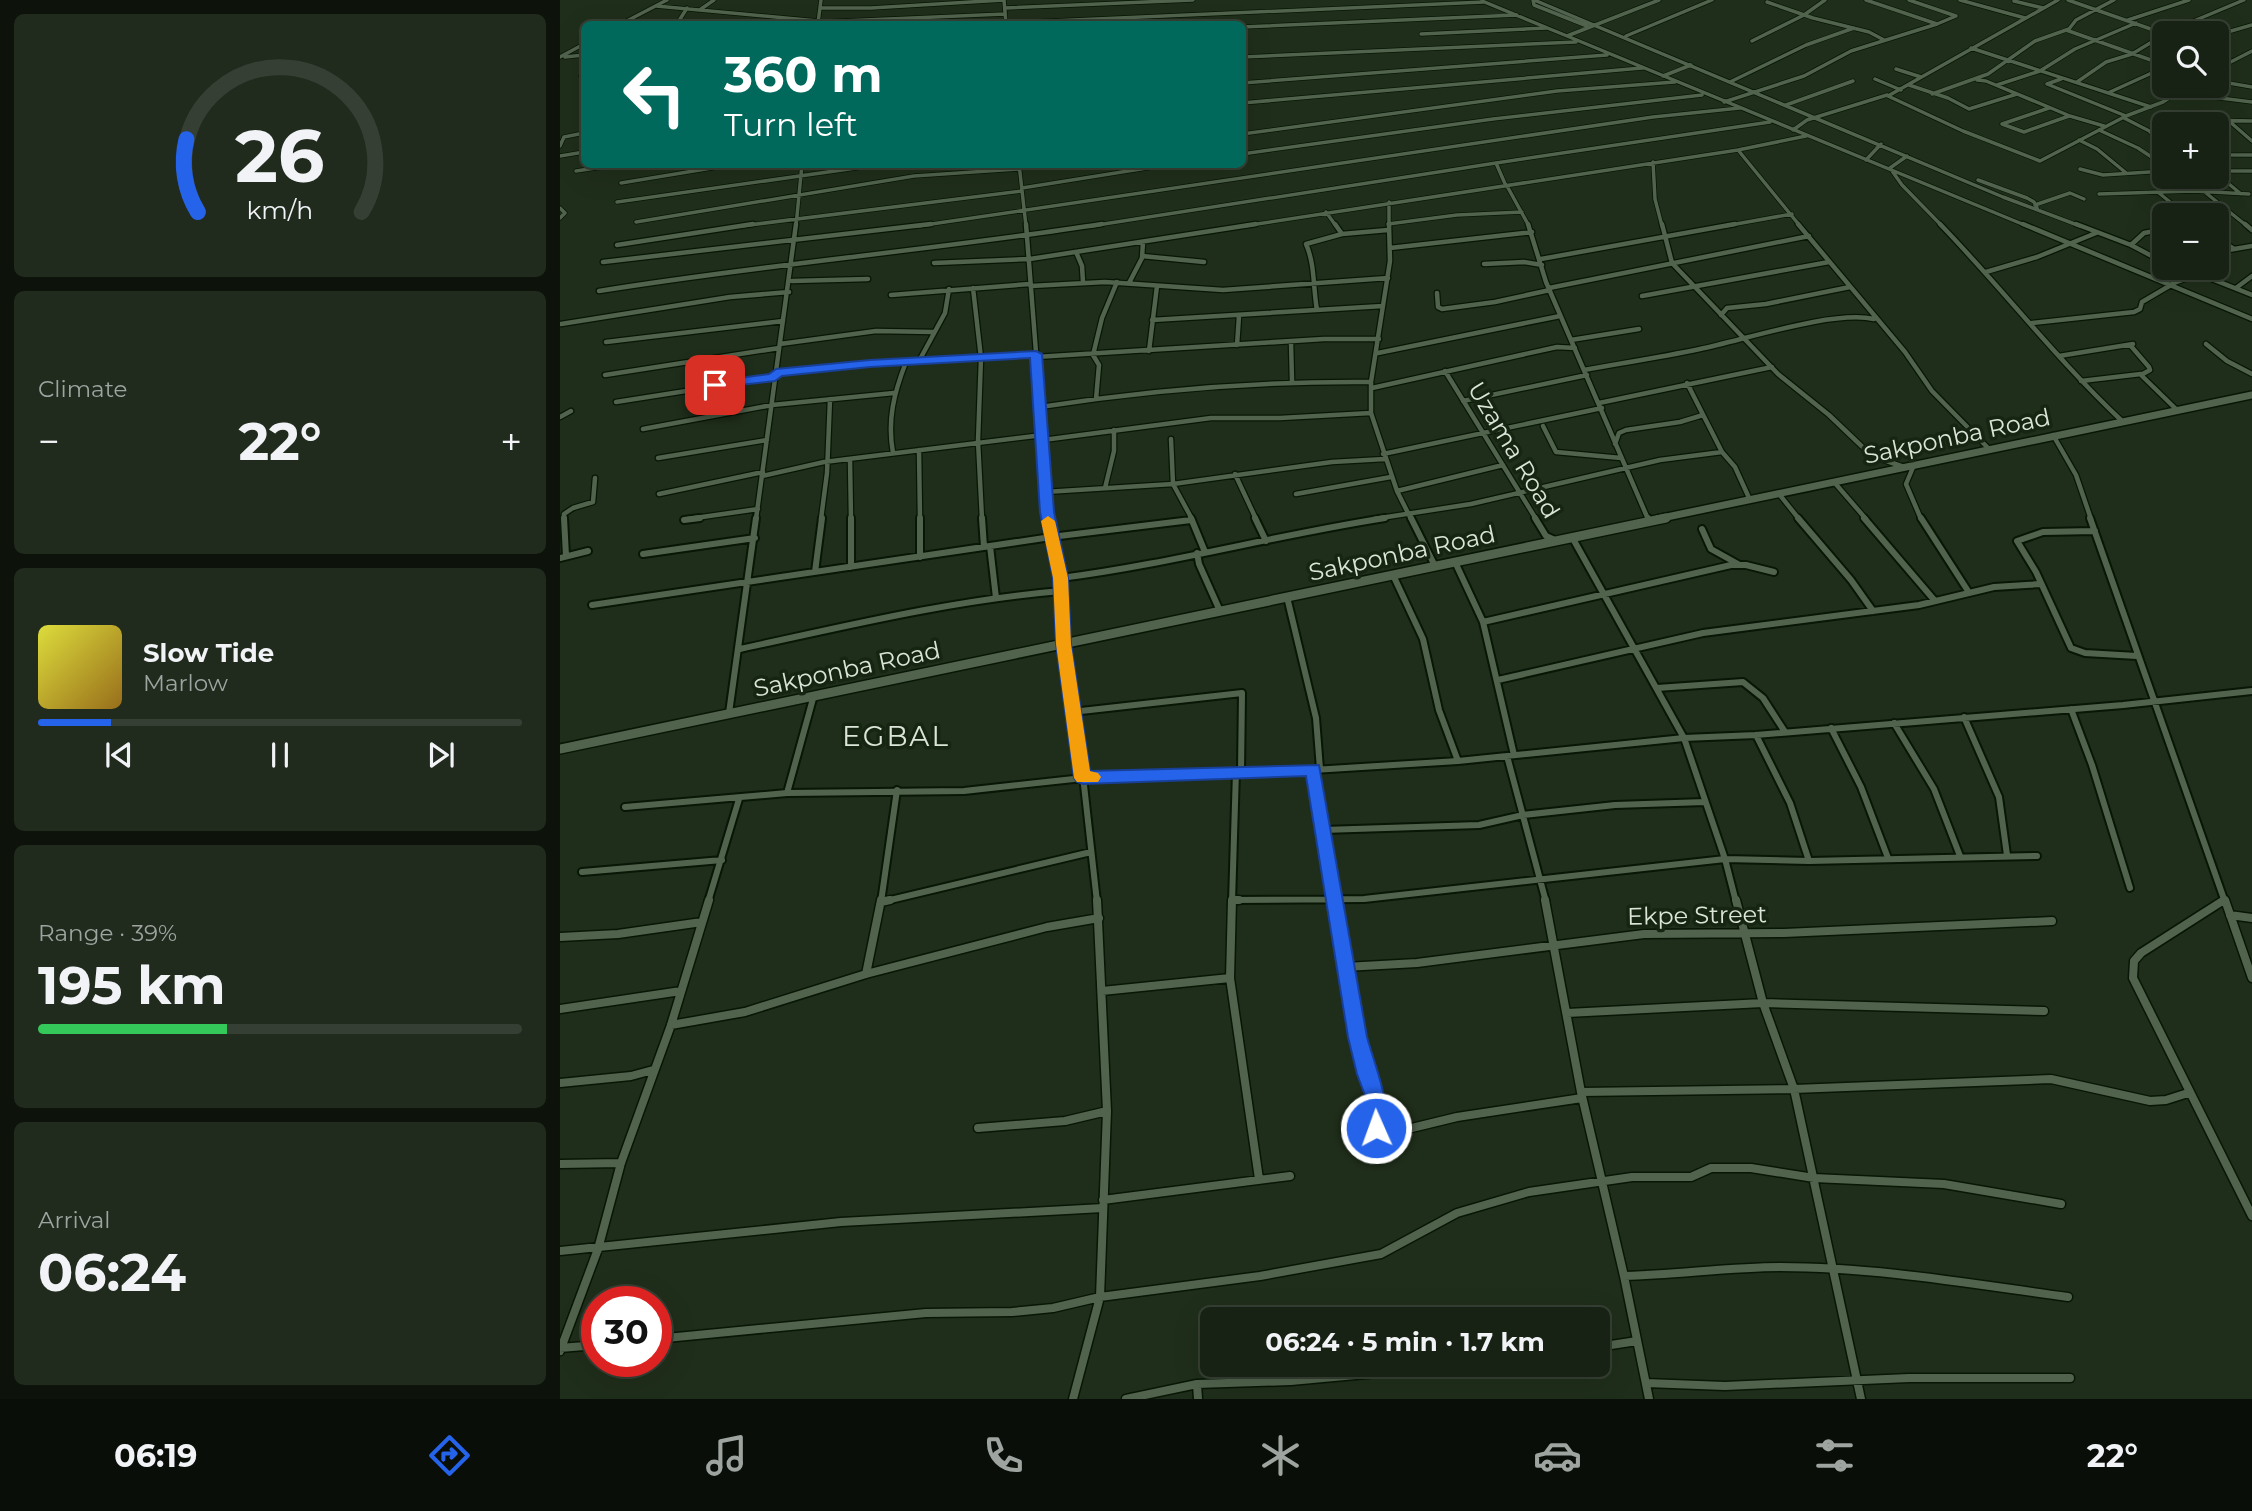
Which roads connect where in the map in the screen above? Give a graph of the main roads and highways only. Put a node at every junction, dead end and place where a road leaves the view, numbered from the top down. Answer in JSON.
{"nodes":[{"id":1,"x":2252,"y":395,"type":"edge"},
{"id":2,"x":560,"y":749,"type":"edge"}],
"edges":[{"from":1,"to":2,"type":"main road","name":"Sakponba Road"}]}
